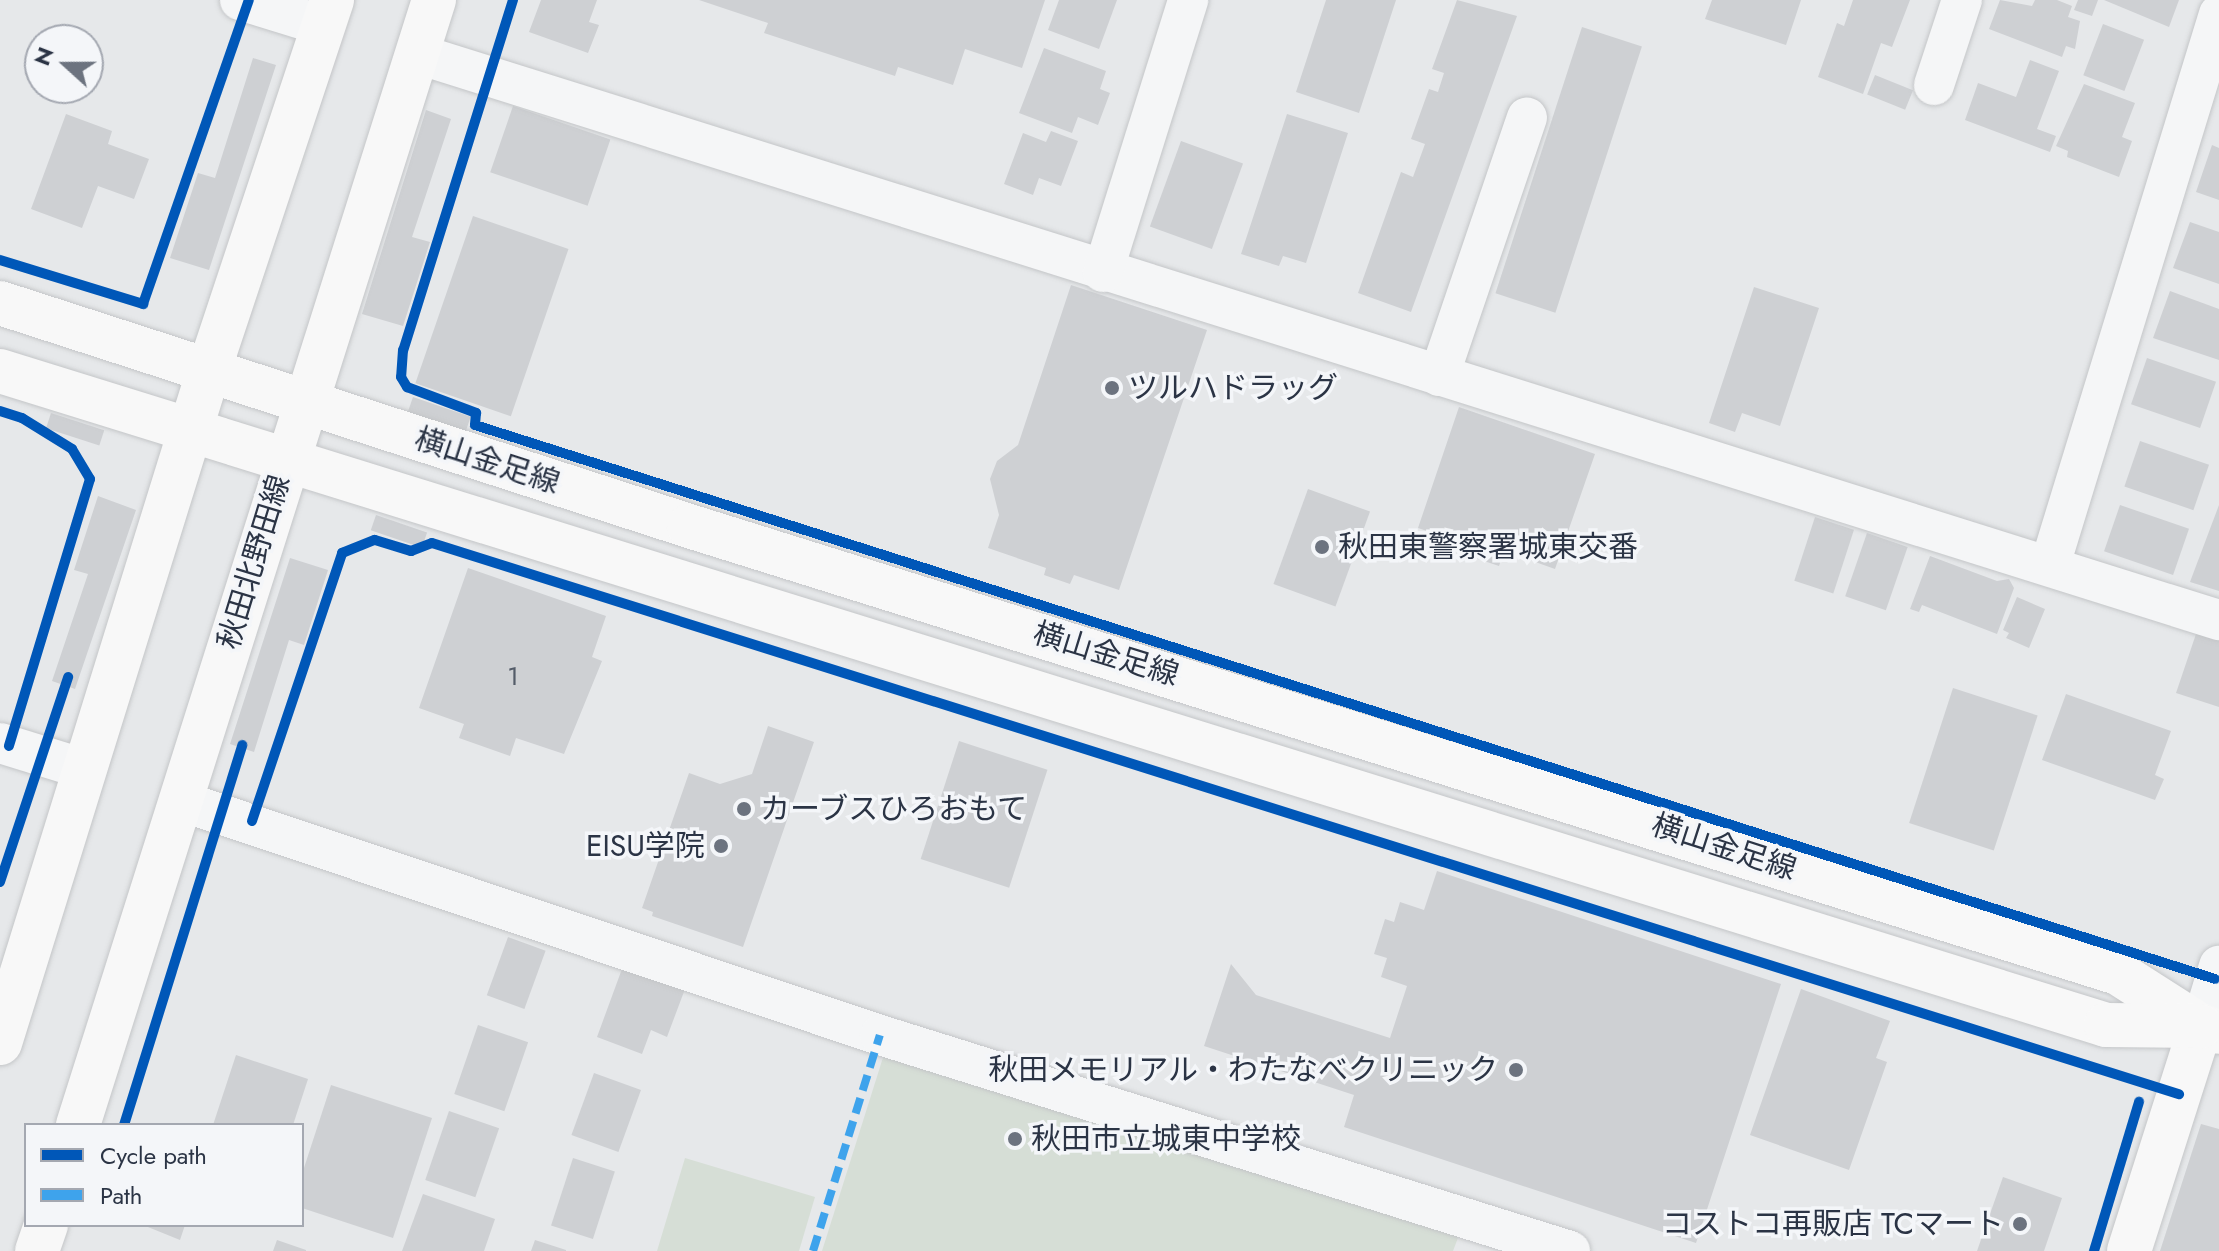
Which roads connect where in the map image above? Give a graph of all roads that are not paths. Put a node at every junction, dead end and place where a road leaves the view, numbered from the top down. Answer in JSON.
{"nodes":[{"id":1,"x":240,"y":0,"type":"edge"},
{"id":2,"x":434,"y":0,"type":"edge"},
{"id":3,"x":1188,"y":0,"type":"edge"},
{"id":4,"x":1962,"y":0,"type":"edge"},
{"id":5,"x":328,"y":13,"type":"edge"},
{"id":6,"x":2219,"y":14,"type":"edge"},
{"id":7,"x":418,"y":54,"type":"junction"},
{"id":8,"x":1934,"y":85,"type":"dead end"},
{"id":9,"x":1527,"y":118,"type":"dead end"},
{"id":10,"x":1103,"y":272,"type":"junction"},
{"id":11,"x":0,"y":303,"type":"edge"},
{"id":12,"x":0,"y":371,"type":"edge"},
{"id":13,"x":208,"y":373,"type":"junction"},
{"id":14,"x":1439,"y":376,"type":"junction"},
{"id":15,"x":304,"y":402,"type":"junction"},
{"id":16,"x":189,"y":431,"type":"junction"},
{"id":17,"x":285,"y":462,"type":"junction"},
{"id":18,"x":2050,"y":565,"type":"junction"},
{"id":19,"x":2219,"y":620,"type":"edge"},
{"id":20,"x":1271,"y":706,"type":"junction"},
{"id":21,"x":0,"y":743,"type":"edge"},
{"id":22,"x":1254,"y":764,"type":"junction"},
{"id":23,"x":84,"y":769,"type":"junction"},
{"id":24,"x":181,"y":801,"type":"junction"},
{"id":25,"x":2219,"y":966,"type":"edge"},
{"id":26,"x":2210,"y":1029,"type":"edge"},
{"id":27,"x":0,"y":1043,"type":"edge"},
{"id":28,"x":79,"y":1123,"type":"edge"},
{"id":29,"x":45,"y":1227,"type":"edge"},
{"id":30,"x":37,"y":1251,"type":"edge"},
{"id":31,"x":1570,"y":1251,"type":"edge"},
{"id":32,"x":2129,"y":1251,"type":"edge"}],
"edges":[{"from":1,"to":5,"type":"street"},
{"from":2,"to":7,"type":"main road","name":"秋田北野田線"},
{"from":3,"to":10,"type":"street"},
{"from":4,"to":8,"type":"street"},
{"from":5,"to":13,"type":"main road"},
{"from":6,"to":18,"type":"street"},
{"from":7,"to":10,"type":"street"},
{"from":7,"to":15,"type":"main road","name":"秋田北野田線"},
{"from":9,"to":14,"type":"street"},
{"from":10,"to":14,"type":"street"},
{"from":11,"to":13,"type":"main road","name":"横山金足線"},
{"from":12,"to":16,"type":"main road","name":"横山金足線"},
{"from":13,"to":15,"type":"main road","name":"横山金足線"},
{"from":13,"to":16,"type":"main road"},
{"from":14,"to":18,"type":"street"},
{"from":15,"to":17,"type":"main road","name":"秋田北野田線"},
{"from":15,"to":20,"type":"main road","name":"横山金足線"},
{"from":16,"to":17,"type":"main road","name":"横山金足線"},
{"from":16,"to":23,"type":"main road"},
{"from":17,"to":22,"type":"main road","name":"横山金足線"},
{"from":17,"to":24,"type":"main road","name":"秋田北野田線"},
{"from":18,"to":19,"type":"street"},
{"from":20,"to":22,"type":"main road"},
{"from":20,"to":26,"type":"main road","name":"横山金足線"},
{"from":21,"to":23,"type":"street"},
{"from":22,"to":26,"type":"main road","name":"横山金足線"},
{"from":23,"to":27,"type":"main road"},
{"from":24,"to":28,"type":"main road","name":"秋田北野田線"},
{"from":24,"to":31,"type":"street"},
{"from":25,"to":26,"type":"street"},
{"from":26,"to":32,"type":"main road"},
{"from":29,"to":30,"type":"main road"}]}
